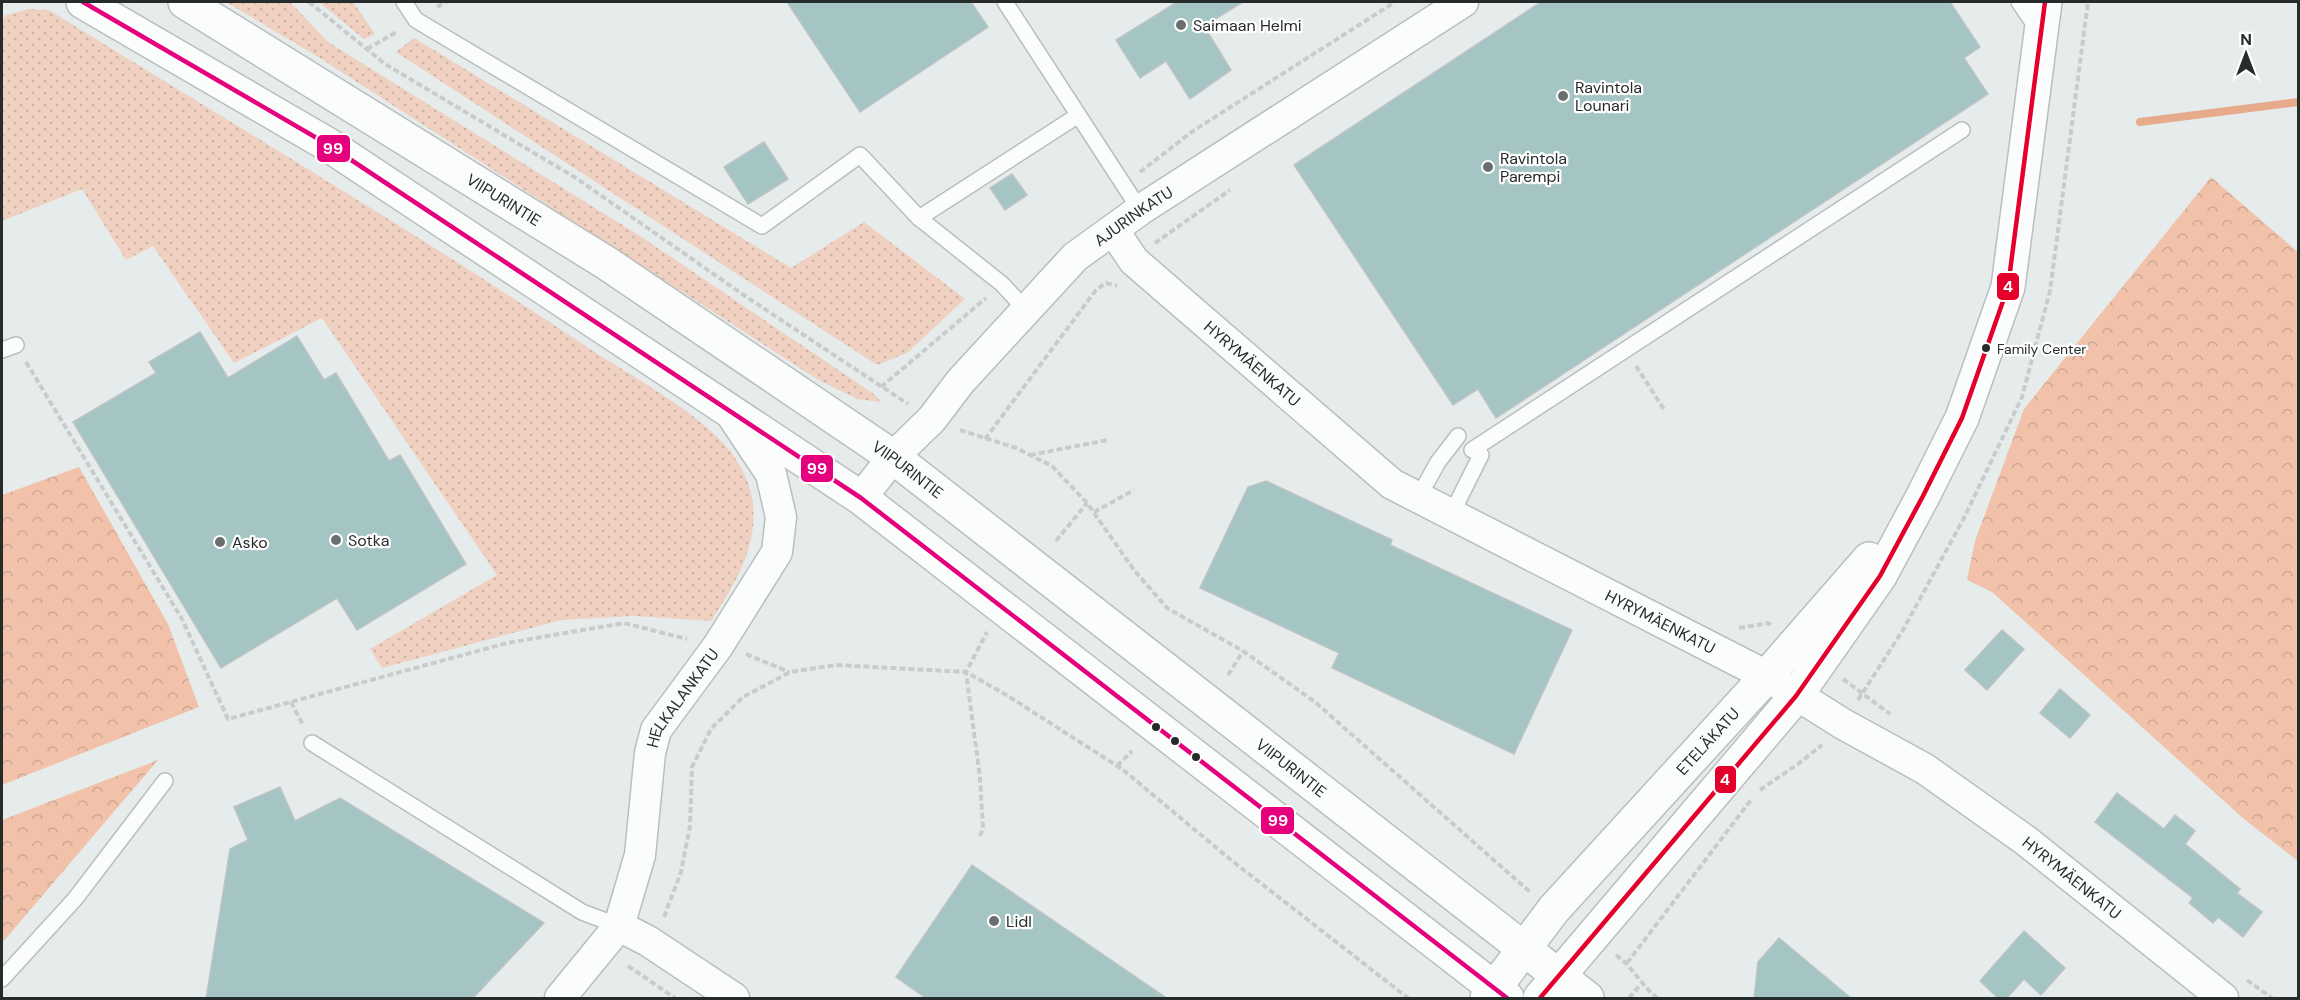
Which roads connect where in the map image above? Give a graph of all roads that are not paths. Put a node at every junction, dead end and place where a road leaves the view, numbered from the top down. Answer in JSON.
{"nodes":[{"id":1,"x":83,"y":2,"type":"edge"},
{"id":2,"x":185,"y":2,"type":"edge"},
{"id":3,"x":404,"y":2,"type":"edge"},
{"id":4,"x":1005,"y":2,"type":"edge"},
{"id":5,"x":1463,"y":2,"type":"edge"},
{"id":6,"x":2019,"y":2,"type":"edge"},
{"id":7,"x":2043,"y":17,"type":"edge"},
{"id":8,"x":1077,"y":116,"type":"junction"},
{"id":9,"x":1962,"y":129,"type":"dead end"},
{"id":10,"x":1140,"y":210,"type":"junction"},
{"id":11,"x":919,"y":218,"type":"junction"},
{"id":12,"x":1113,"y":230,"type":"junction"},
{"id":13,"x":1026,"y":310,"type":"junction"},
{"id":14,"x":725,"y":406,"type":"junction"},
{"id":15,"x":1458,"y":436,"type":"dead end"},
{"id":16,"x":893,"y":458,"type":"junction"},
{"id":17,"x":861,"y":498,"type":"junction"},
{"id":18,"x":1418,"y":498,"type":"junction"},
{"id":19,"x":1451,"y":515,"type":"junction"},
{"id":20,"x":1807,"y":653,"type":"junction"},
{"id":21,"x":1767,"y":676,"type":"junction"},
{"id":22,"x":1796,"y":696,"type":"junction"},
{"id":23,"x":312,"y":743,"type":"dead end"},
{"id":24,"x":165,"y":781,"type":"dead end"},
{"id":25,"x":619,"y":926,"type":"junction"},
{"id":26,"x":1523,"y":949,"type":"junction"},
{"id":27,"x":2,"y":979,"type":"edge"},
{"id":28,"x":1550,"y":988,"type":"edge"},
{"id":29,"x":1496,"y":995,"type":"edge"},
{"id":30,"x":560,"y":999,"type":"edge"},
{"id":31,"x":734,"y":999,"type":"edge"},
{"id":32,"x":1587,"y":999,"type":"edge"},
{"id":33,"x":2223,"y":999,"type":"edge"}],
"edges":[{"from":1,"to":14,"type":"main road"},
{"from":2,"to":16,"type":"main road","name":"VIIPURINTIE"},
{"from":3,"to":11,"type":"lane"},
{"from":4,"to":8,"type":"lane"},
{"from":5,"to":10,"type":"street","name":"AJURINKATU"},
{"from":6,"to":7,"type":"lane"},
{"from":7,"to":20,"type":"main road","name":"ETELÄKATU"},
{"from":8,"to":10,"type":"lane"},
{"from":8,"to":11,"type":"lane"},
{"from":9,"to":19,"type":"lane"},
{"from":10,"to":12,"type":"street","name":"AJURINKATU"},
{"from":11,"to":13,"type":"lane"},
{"from":12,"to":13,"type":"street","name":"AJURINKATU"},
{"from":12,"to":18,"type":"street","name":"HYRYMÄENKATU"},
{"from":13,"to":16,"type":"street","name":"AJURINKATU"},
{"from":14,"to":17,"type":"main road"},
{"from":14,"to":25,"type":"street","name":"HELKALANKATU"},
{"from":15,"to":18,"type":"lane"},
{"from":16,"to":17,"type":"street","name":"AJURINKATU"},
{"from":16,"to":26,"type":"main road","name":"VIIPURINTIE"},
{"from":17,"to":29,"type":"main road"},
{"from":18,"to":19,"type":"street","name":"HYRYMÄENKATU"},
{"from":19,"to":21,"type":"street","name":"HYRYMÄENKATU"},
{"from":20,"to":21,"type":"main road","name":"ETELÄKATU"},
{"from":20,"to":22,"type":"main road","name":"ETELÄKATU"},
{"from":21,"to":22,"type":"street","name":"HYRYMÄENKATU"},
{"from":21,"to":26,"type":"main road","name":"ETELÄKATU"},
{"from":22,"to":28,"type":"main road","name":"ETELÄKATU"},
{"from":22,"to":33,"type":"street","name":"HYRYMÄENKATU"},
{"from":23,"to":25,"type":"lane"},
{"from":24,"to":27,"type":"lane"},
{"from":25,"to":30,"type":"street","name":"HELKALANKATU"},
{"from":25,"to":31,"type":"street"},
{"from":26,"to":28,"type":"main road","name":"VIIPURINTIE"},
{"from":26,"to":29,"type":"main road","name":"ETELÄKATU"},
{"from":28,"to":32,"type":"main road","name":"VIIPURINTIE"}]}
